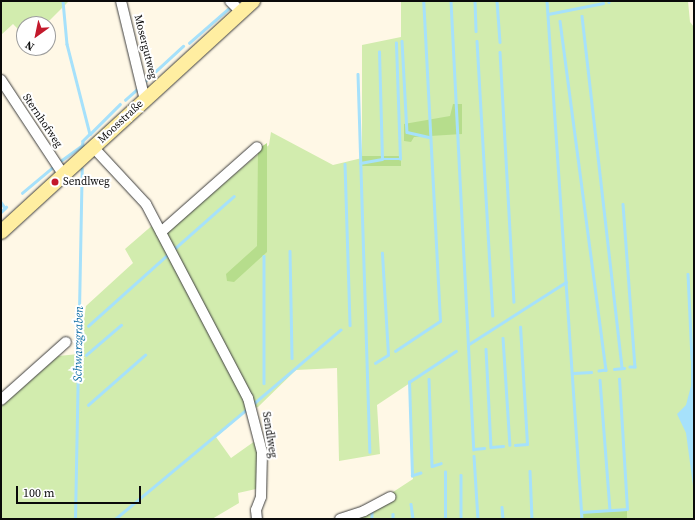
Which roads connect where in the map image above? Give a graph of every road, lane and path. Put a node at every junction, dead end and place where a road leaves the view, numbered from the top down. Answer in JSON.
{"nodes":[{"id":1,"x":121,"y":1,"type":"edge"},
{"id":2,"x":230,"y":1,"type":"edge"},
{"id":3,"x":253,"y":1,"type":"edge"},
{"id":4,"x":241,"y":12,"type":"junction"},
{"id":5,"x":1,"y":80,"type":"edge"},
{"id":6,"x":145,"y":100,"type":"junction"},
{"id":7,"x":93,"y":147,"type":"junction"},
{"id":8,"x":257,"y":147,"type":"dead end"},
{"id":9,"x":63,"y":174,"type":"junction"},
{"id":10,"x":1,"y":232,"type":"edge"},
{"id":11,"x":161,"y":232,"type":"junction"},
{"id":12,"x":66,"y":342,"type":"dead end"},
{"id":13,"x":1,"y":400,"type":"edge"},
{"id":14,"x":390,"y":497,"type":"dead end"},
{"id":15,"x":257,"y":519,"type":"edge"},
{"id":16,"x":340,"y":519,"type":"edge"}],
"edges":[{"from":1,"to":6,"type":"street","name":"Mosergutweg"},
{"from":2,"to":4,"type":"street"},
{"from":3,"to":4,"type":"street","name":"Moosstraße"},
{"from":4,"to":6,"type":"street","name":"Moosstraße"},
{"from":5,"to":9,"type":"street","name":"Sternhofweg"},
{"from":6,"to":7,"type":"street","name":"Moosstraße"},
{"from":7,"to":9,"type":"street","name":"Moosstraße"},
{"from":7,"to":11,"type":"street","name":"Sendlweg"},
{"from":8,"to":11,"type":"street"},
{"from":9,"to":10,"type":"street","name":"Moosstraße"},
{"from":11,"to":15,"type":"street","name":"Sendlweg"},
{"from":12,"to":13,"type":"street"},
{"from":14,"to":16,"type":"street"}]}
